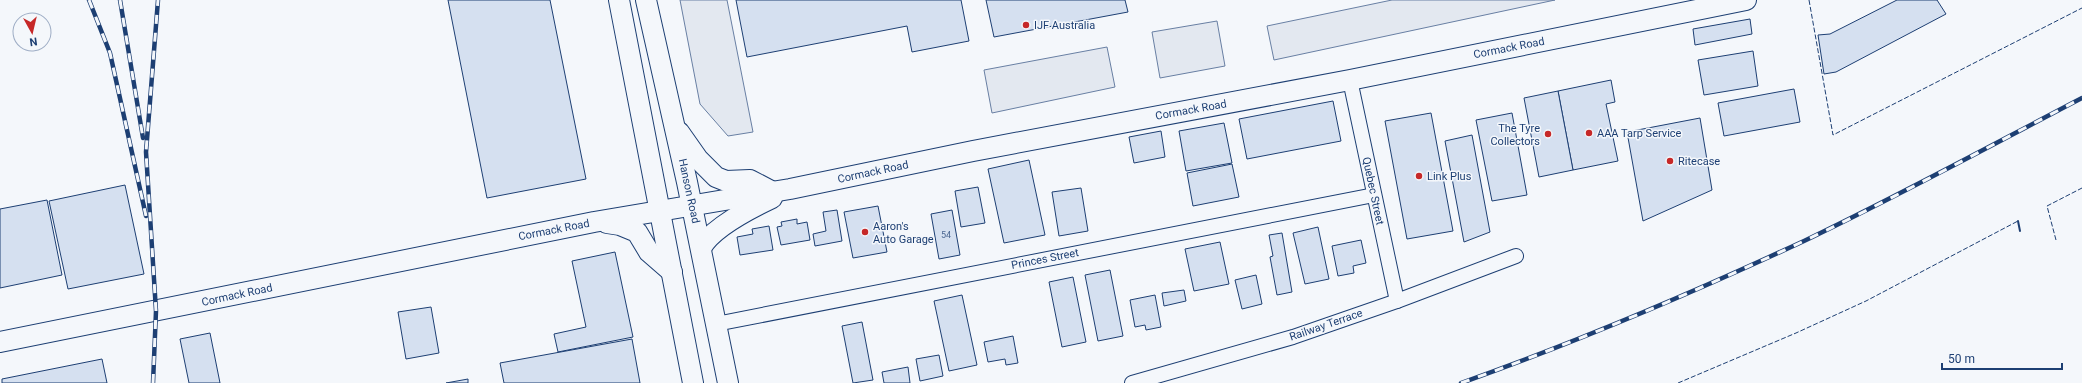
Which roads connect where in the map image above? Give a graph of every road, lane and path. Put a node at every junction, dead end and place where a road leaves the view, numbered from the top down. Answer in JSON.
{"nodes":[{"id":1,"x":619,"y":0,"type":"edge"},
{"id":2,"x":646,"y":0,"type":"edge"},
{"id":3,"x":1746,"y":0,"type":"edge"},
{"id":4,"x":1350,"y":80,"type":"junction"},
{"id":5,"x":674,"y":126,"type":"junction"},
{"id":6,"x":650,"y":157,"type":"junction"},
{"id":7,"x":782,"y":190,"type":"junction"},
{"id":8,"x":1374,"y":195,"type":"junction"},
{"id":9,"x":692,"y":205,"type":"junction"},
{"id":10,"x":659,"y":211,"type":"junction"},
{"id":11,"x":594,"y":222,"type":"junction"},
{"id":12,"x":701,"y":248,"type":"junction"},
{"id":13,"x":1516,"y":256,"type":"dead end"},
{"id":14,"x":672,"y":272,"type":"junction"},
{"id":15,"x":1397,"y":301,"type":"junction"},
{"id":16,"x":716,"y":324,"type":"junction"},
{"id":17,"x":0,"y":342,"type":"edge"},
{"id":18,"x":692,"y":383,"type":"edge"},
{"id":19,"x":728,"y":383,"type":"edge"},
{"id":20,"x":1132,"y":383,"type":"edge"}],
"edges":[{"from":1,"to":6,"type":"street"},
{"from":2,"to":5,"type":"street","name":"Hanson Road"},
{"from":3,"to":4,"type":"street","name":"Cormack Road"},
{"from":4,"to":7,"type":"street","name":"Cormack Road"},
{"from":4,"to":8,"type":"street","name":"Quebec Street"},
{"from":5,"to":7,"type":"street"},
{"from":5,"to":9,"type":"street","name":"Hanson Road"},
{"from":6,"to":10,"type":"street"},
{"from":6,"to":11,"type":"street"},
{"from":7,"to":9,"type":"street","name":"Cormack Road"},
{"from":7,"to":12,"type":"street"},
{"from":8,"to":15,"type":"street","name":"Quebec Street"},
{"from":8,"to":16,"type":"street","name":"Princes Street"},
{"from":9,"to":10,"type":"street","name":"Cormack Road"},
{"from":9,"to":12,"type":"street","name":"Hanson Road"},
{"from":10,"to":11,"type":"street","name":"Cormack Road"},
{"from":10,"to":14,"type":"street"},
{"from":11,"to":14,"type":"street"},
{"from":11,"to":17,"type":"street","name":"Cormack Road"},
{"from":12,"to":16,"type":"street","name":"Hanson Road"},
{"from":13,"to":15,"type":"street","name":"Railway Terrace"},
{"from":14,"to":18,"type":"street"},
{"from":15,"to":20,"type":"street","name":"Railway Terrace"},
{"from":16,"to":19,"type":"street","name":"Hanson Road"}]}
